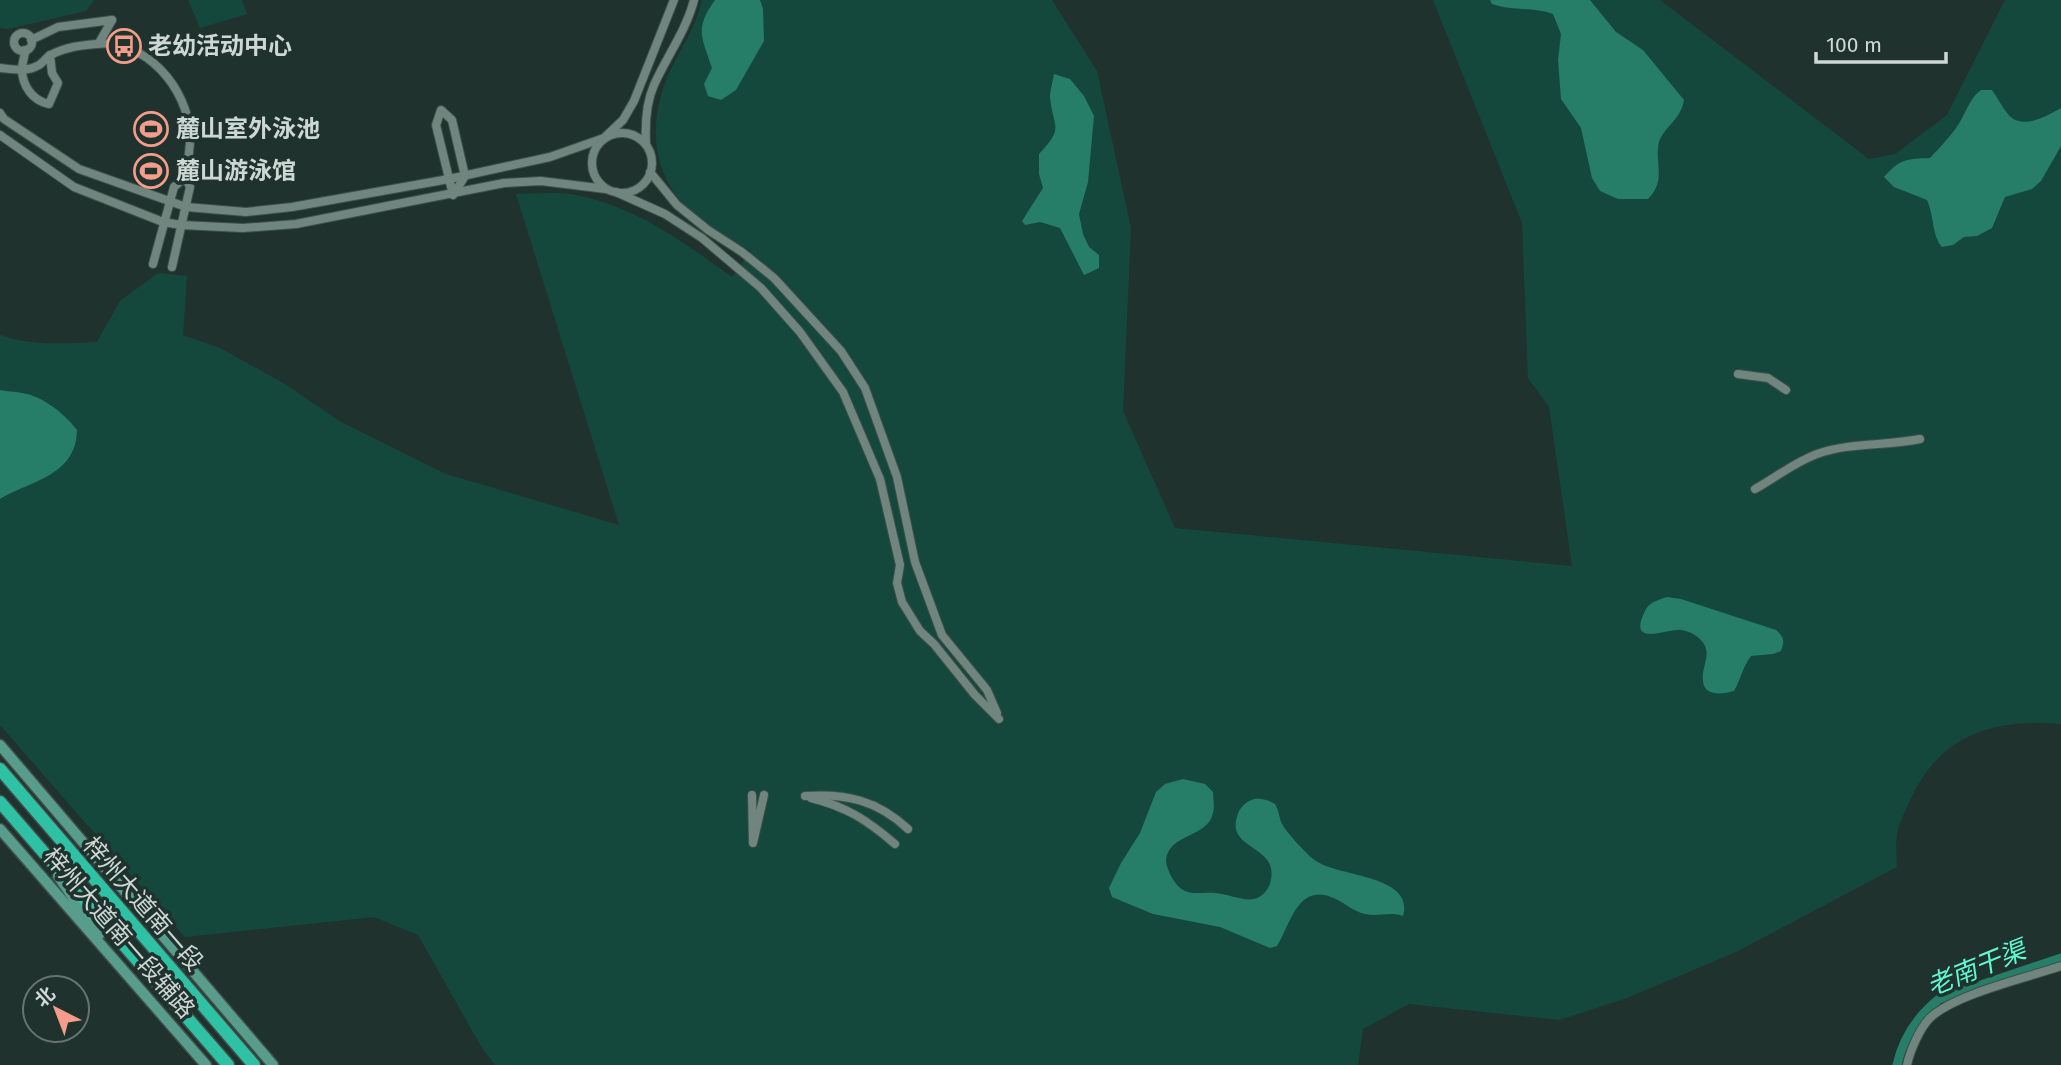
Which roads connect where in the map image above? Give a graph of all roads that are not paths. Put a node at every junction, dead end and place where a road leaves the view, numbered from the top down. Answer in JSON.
{"nodes":[{"id":1,"x":674,"y":0,"type":"edge"},
{"id":2,"x":694,"y":0,"type":"edge"},
{"id":3,"x":32,"y":40,"type":"junction"},
{"id":4,"x":99,"y":43,"type":"junction"},
{"id":5,"x":25,"y":50,"type":"junction"},
{"id":6,"x":50,"y":55,"type":"junction"},
{"id":7,"x":0,"y":68,"type":"edge"},
{"id":8,"x":22,"y":70,"type":"junction"},
{"id":9,"x":643,"y":82,"type":"junction"},
{"id":10,"x":653,"y":87,"type":"junction"},
{"id":11,"x":0,"y":113,"type":"edge"},
{"id":12,"x":0,"y":135,"type":"edge"},
{"id":13,"x":604,"y":138,"type":"junction"},
{"id":14,"x":646,"y":144,"type":"junction"},
{"id":15,"x":650,"y":172,"type":"junction"},
{"id":16,"x":465,"y":176,"type":"junction"},
{"id":17,"x":185,"y":177,"type":"junction"},
{"id":18,"x":449,"y":180,"type":"junction"},
{"id":19,"x":606,"y":189,"type":"junction"},
{"id":20,"x":616,"y":192,"type":"junction"},
{"id":21,"x":453,"y":195,"type":"junction"},
{"id":22,"x":169,"y":202,"type":"junction"},
{"id":23,"x":186,"y":207,"type":"junction"},
{"id":24,"x":163,"y":222,"type":"junction"},
{"id":25,"x":181,"y":225,"type":"junction"},
{"id":26,"x":705,"y":234,"type":"junction"},
{"id":27,"x":153,"y":264,"type":"dead end"},
{"id":28,"x":172,"y":267,"type":"dead end"},
{"id":29,"x":1738,"y":374,"type":"dead end"},
{"id":30,"x":1786,"y":390,"type":"dead end"},
{"id":31,"x":1920,"y":439,"type":"dead end"},
{"id":32,"x":1755,"y":489,"type":"dead end"},
{"id":33,"x":0,"y":745,"type":"edge"},
{"id":34,"x":0,"y":769,"type":"edge"},
{"id":35,"x":752,"y":795,"type":"dead end"},
{"id":36,"x":764,"y":795,"type":"dead end"},
{"id":37,"x":0,"y":802,"type":"edge"},
{"id":38,"x":908,"y":828,"type":"dead end"},
{"id":39,"x":0,"y":829,"type":"edge"},
{"id":40,"x":895,"y":844,"type":"dead end"},
{"id":41,"x":36,"y":845,"type":"junction"},
{"id":42,"x":2061,"y":966,"type":"edge"},
{"id":43,"x":127,"y":976,"type":"junction"},
{"id":44,"x":206,"y":1065,"type":"edge"},
{"id":45,"x":228,"y":1065,"type":"edge"},
{"id":46,"x":254,"y":1065,"type":"edge"},
{"id":47,"x":273,"y":1065,"type":"edge"},
{"id":48,"x":1907,"y":1065,"type":"edge"}],
"edges":[{"from":1,"to":9,"type":"street"},
{"from":2,"to":10,"type":"street"},
{"from":3,"to":4,"type":"street"},
{"from":3,"to":5,"type":"street"},
{"from":3,"to":5,"type":"street"},
{"from":4,"to":6,"type":"street"},
{"from":4,"to":17,"type":"street"},
{"from":5,"to":8,"type":"street"},
{"from":6,"to":8,"type":"street"},
{"from":6,"to":8,"type":"street"},
{"from":7,"to":8,"type":"street"},
{"from":9,"to":10,"type":"street"},
{"from":9,"to":13,"type":"street"},
{"from":10,"to":14,"type":"street"},
{"from":11,"to":22,"type":"street"},
{"from":12,"to":24,"type":"street"},
{"from":13,"to":14,"type":"street"},
{"from":13,"to":16,"type":"street"},
{"from":13,"to":19,"type":"street"},
{"from":14,"to":15,"type":"street"},
{"from":15,"to":20,"type":"street"},
{"from":15,"to":26,"type":"street"},
{"from":16,"to":18,"type":"street"},
{"from":16,"to":18,"type":"street"},
{"from":16,"to":21,"type":"street"},
{"from":17,"to":22,"type":"street"},
{"from":17,"to":23,"type":"street"},
{"from":18,"to":21,"type":"street"},
{"from":18,"to":23,"type":"street"},
{"from":19,"to":20,"type":"street"},
{"from":19,"to":21,"type":"street"},
{"from":20,"to":26,"type":"street"},
{"from":21,"to":25,"type":"street"},
{"from":22,"to":23,"type":"street"},
{"from":22,"to":24,"type":"street"},
{"from":23,"to":25,"type":"street"},
{"from":24,"to":25,"type":"street"},
{"from":24,"to":27,"type":"street"},
{"from":25,"to":28,"type":"street"},
{"from":26,"to":26,"type":"street"},
{"from":29,"to":30,"type":"street"},
{"from":31,"to":32,"type":"street"},
{"from":33,"to":47,"type":"main road","name":"梓州大道南一段辅路"},
{"from":34,"to":46,"type":"highway","name":"梓州大道南一段"},
{"from":35,"to":36,"type":"street"},
{"from":37,"to":41,"type":"highway","name":"梓州大道南一段"},
{"from":38,"to":40,"type":"street"},
{"from":39,"to":43,"type":"main road","name":"梓州大道南一段辅路"},
{"from":41,"to":43,"type":"main road"},
{"from":41,"to":45,"type":"highway","name":"梓州大道南一段"},
{"from":42,"to":48,"type":"street"},
{"from":43,"to":44,"type":"main road","name":"梓州大道南一段辅路"}]}
